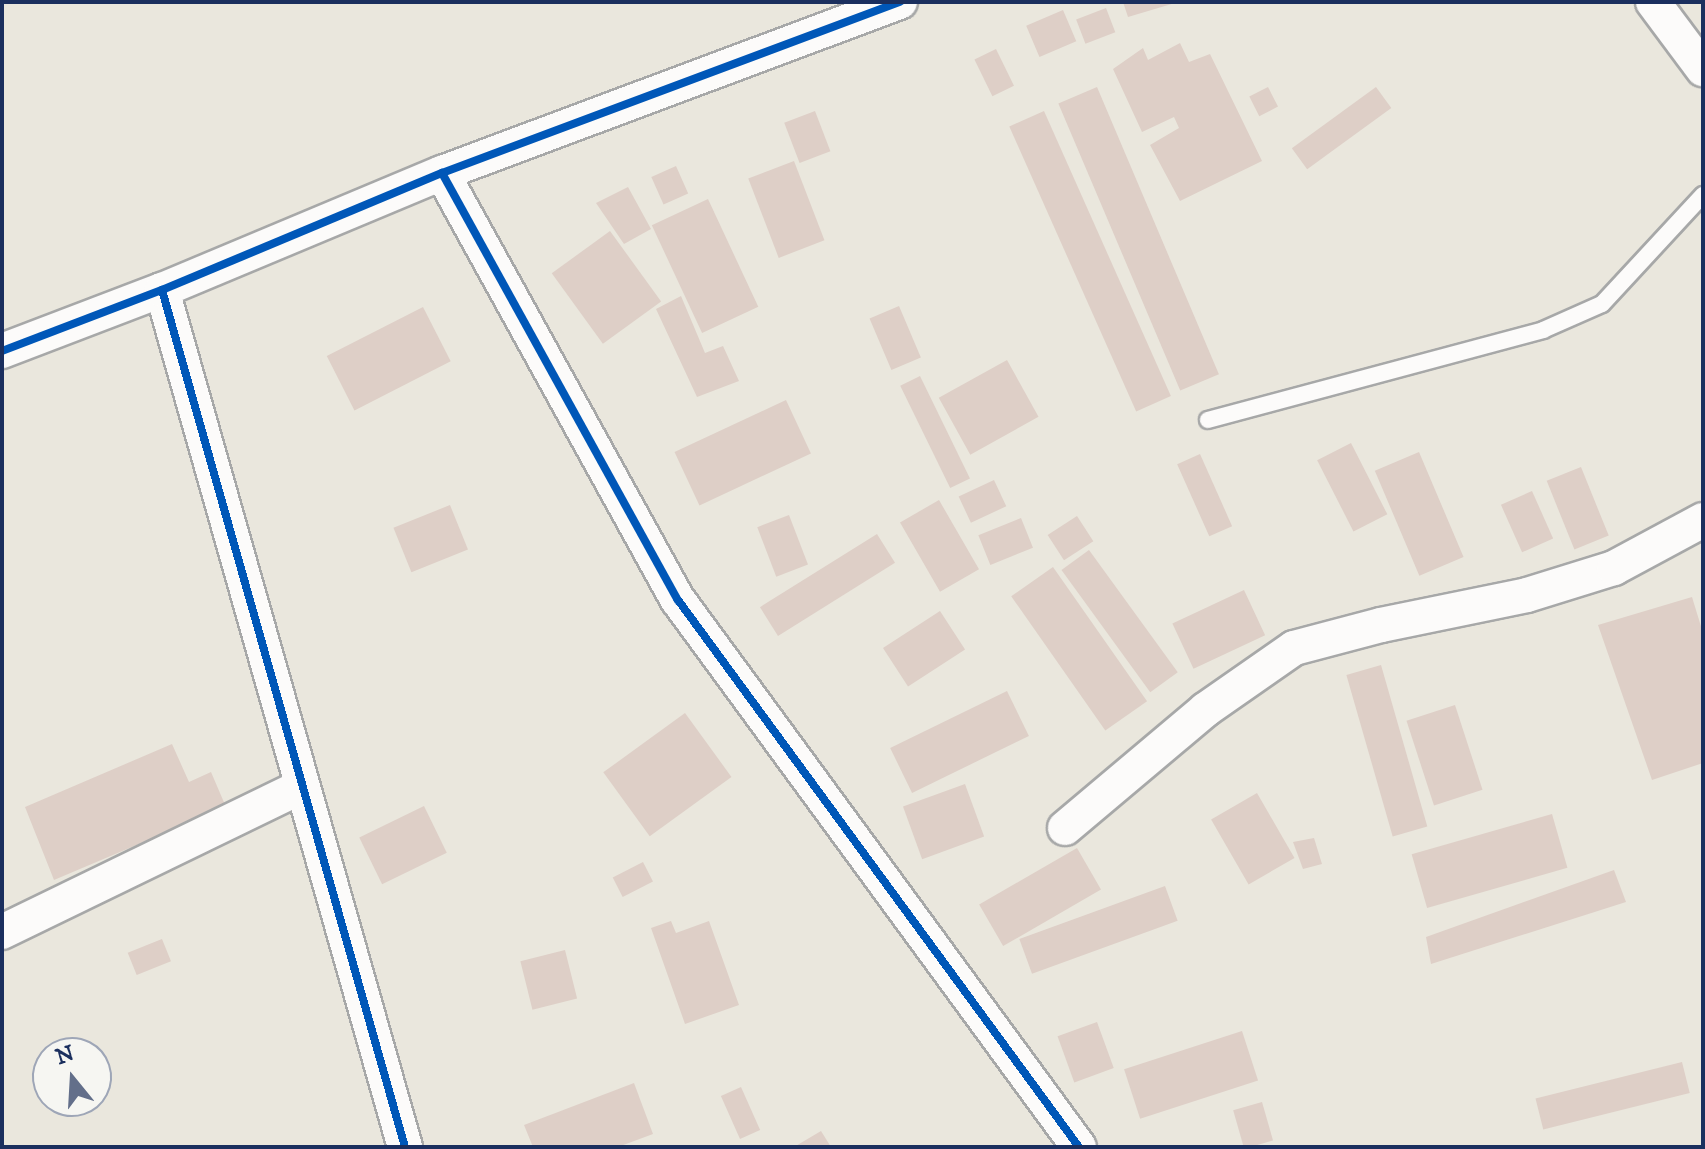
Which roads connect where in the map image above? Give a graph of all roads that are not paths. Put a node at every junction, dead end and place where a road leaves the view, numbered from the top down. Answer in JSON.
{"nodes":[{"id":1,"x":900,"y":2,"type":"edge"},
{"id":2,"x":1653,"y":2,"type":"edge"},
{"id":3,"x":1703,"y":69,"type":"edge"},
{"id":4,"x":442,"y":173,"type":"junction"},
{"id":5,"x":1703,"y":195,"type":"edge"},
{"id":6,"x":162,"y":290,"type":"junction"},
{"id":7,"x":2,"y":351,"type":"edge"},
{"id":8,"x":1208,"y":420,"type":"dead end"},
{"id":9,"x":1703,"y":520,"type":"edge"},
{"id":10,"x":301,"y":787,"type":"junction"},
{"id":11,"x":1065,"y":828,"type":"dead end"},
{"id":12,"x":2,"y":932,"type":"edge"},
{"id":13,"x":408,"y":1146,"type":"edge"},
{"id":14,"x":1079,"y":1147,"type":"edge"}],
"edges":[{"from":1,"to":4,"type":"street"},
{"from":2,"to":3,"type":"street"},
{"from":4,"to":6,"type":"street"},
{"from":4,"to":14,"type":"street"},
{"from":5,"to":8,"type":"lane"},
{"from":6,"to":7,"type":"street"},
{"from":6,"to":10,"type":"street"},
{"from":9,"to":11,"type":"street"},
{"from":10,"to":12,"type":"street"},
{"from":10,"to":13,"type":"street"}]}
